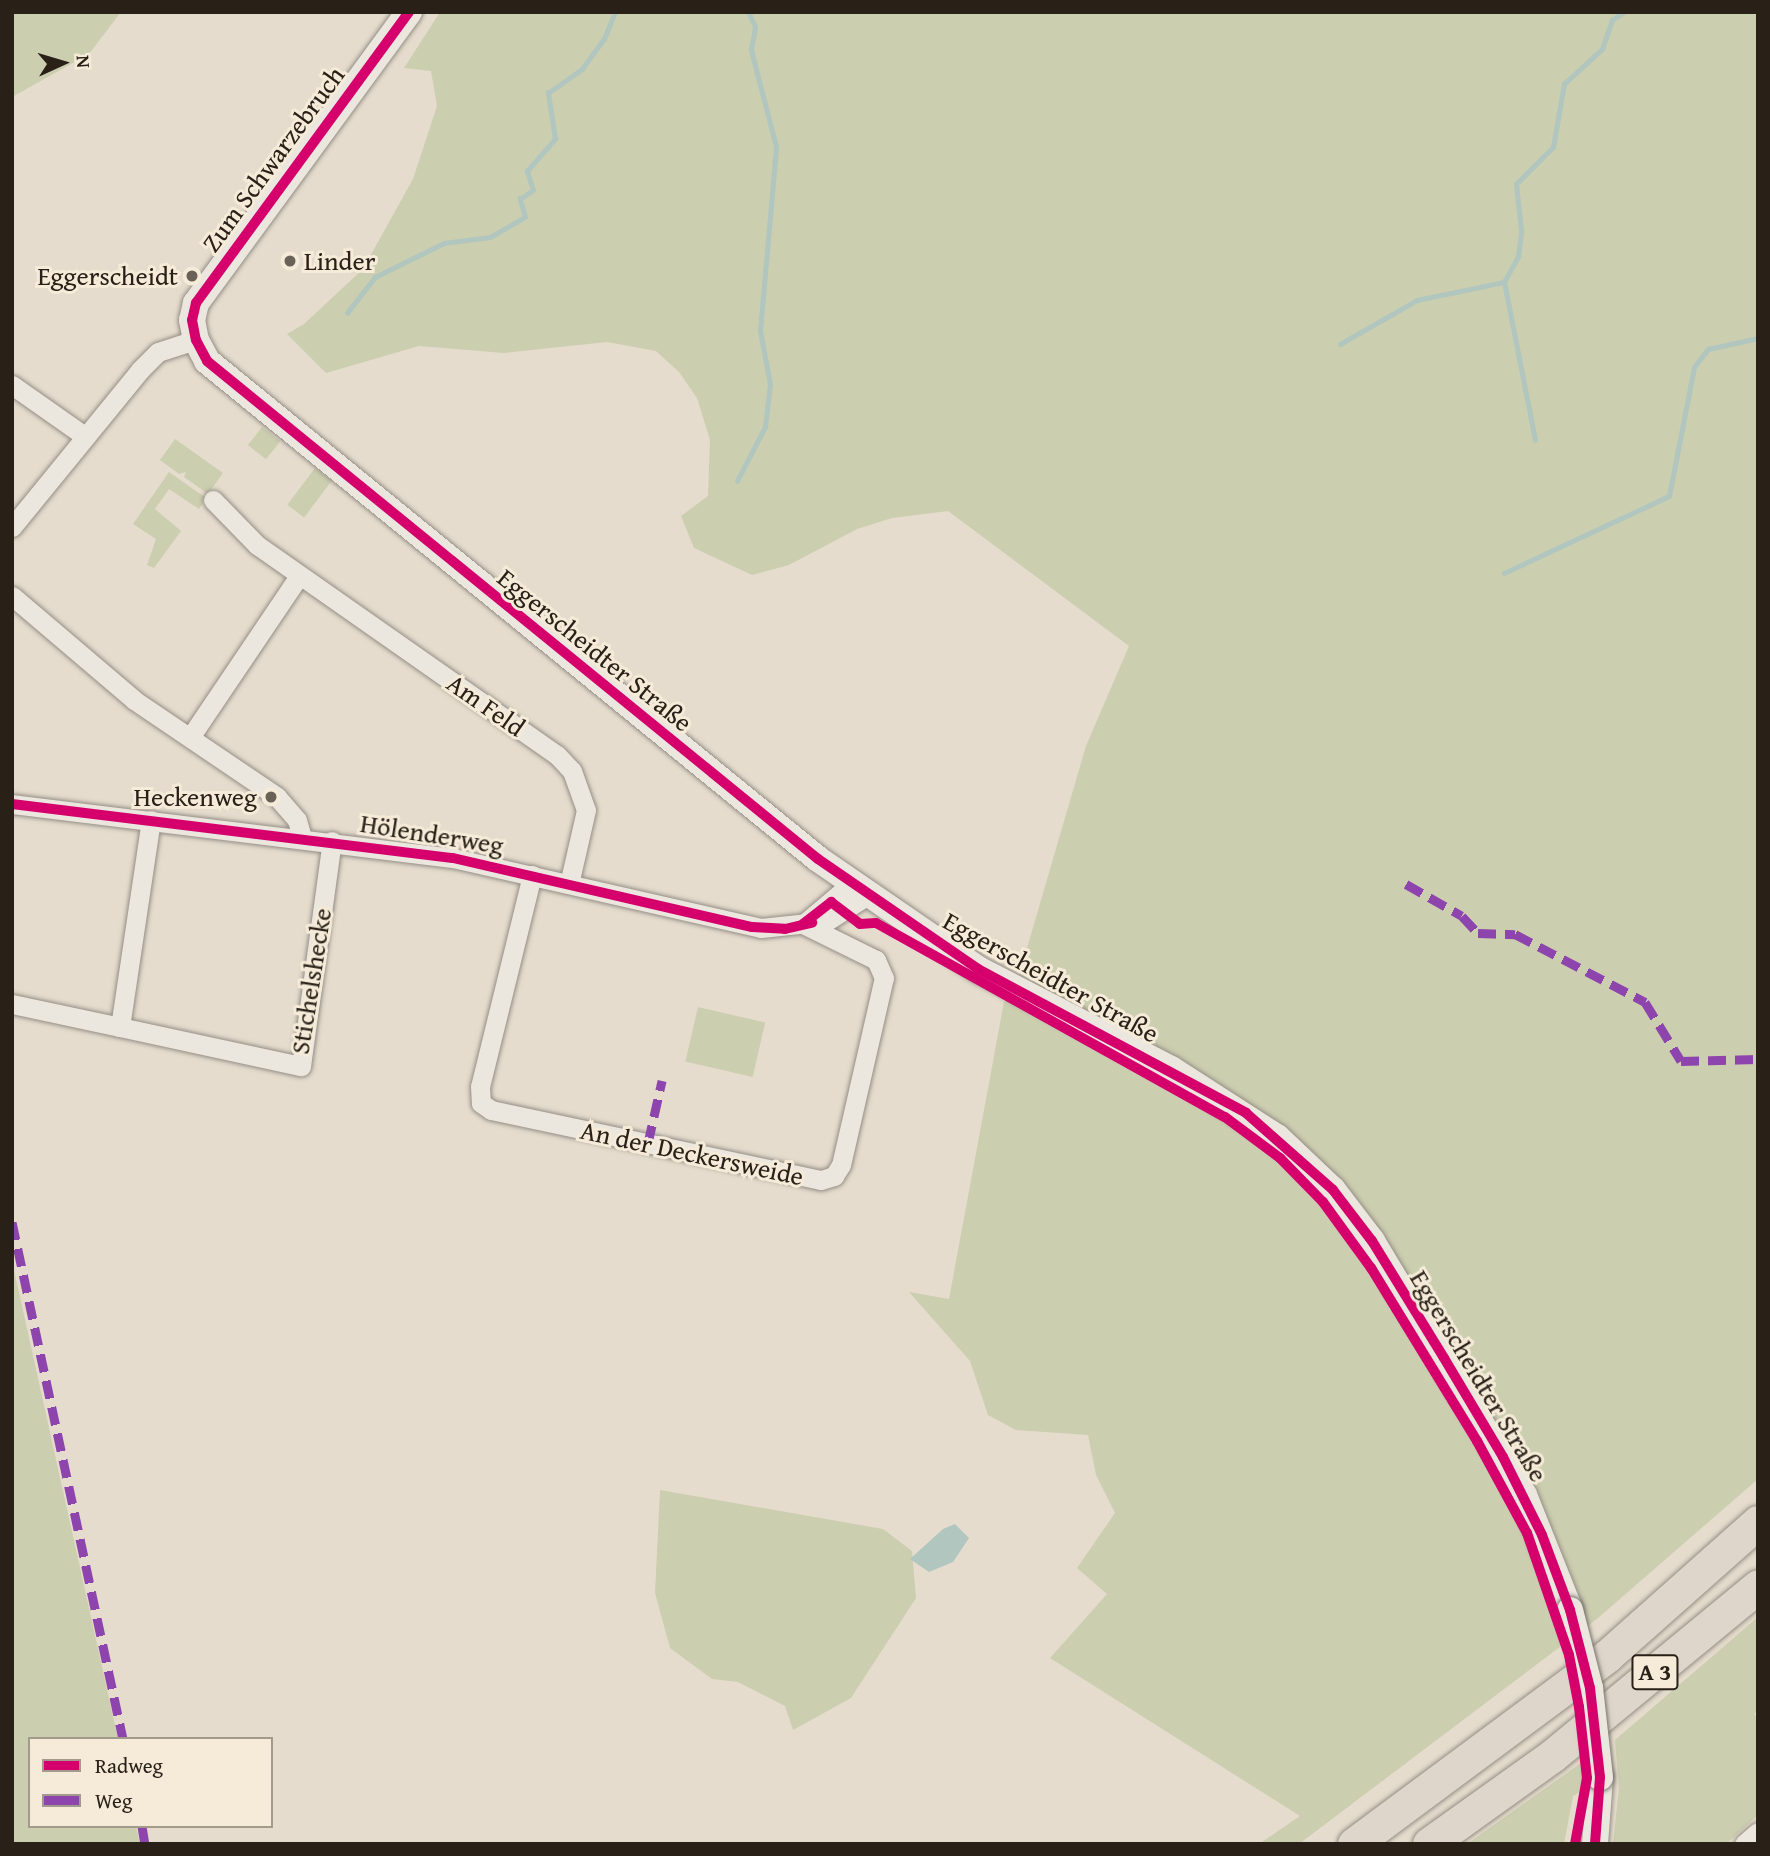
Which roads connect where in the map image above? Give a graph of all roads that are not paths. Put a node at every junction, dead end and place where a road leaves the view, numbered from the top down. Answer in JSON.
{"nodes":[{"id":1,"x":409,"y":12,"type":"edge"},
{"id":2,"x":196,"y":340,"type":"junction"},
{"id":3,"x":12,"y":385,"type":"edge"},
{"id":4,"x":86,"y":437,"type":"junction"},
{"id":5,"x":213,"y":500,"type":"dead end"},
{"id":6,"x":12,"y":527,"type":"edge"},
{"id":7,"x":299,"y":576,"type":"junction"},
{"id":8,"x":12,"y":597,"type":"edge"},
{"id":9,"x":191,"y":736,"type":"junction"},
{"id":10,"x":12,"y":804,"type":"edge"},
{"id":11,"x":151,"y":820,"type":"junction"},
{"id":12,"x":302,"y":838,"type":"junction"},
{"id":13,"x":332,"y":841,"type":"junction"},
{"id":14,"x":531,"y":875,"type":"junction"},
{"id":15,"x":569,"y":884,"type":"junction"},
{"id":16,"x":860,"y":889,"type":"junction"},
{"id":17,"x":803,"y":925,"type":"junction"},
{"id":18,"x":12,"y":1004,"type":"edge"},
{"id":19,"x":120,"y":1027,"type":"junction"},
{"id":20,"x":1758,"y":1522,"type":"edge"},
{"id":21,"x":1758,"y":1586,"type":"edge"},
{"id":22,"x":1758,"y":1832,"type":"edge"},
{"id":23,"x":1354,"y":1844,"type":"edge"},
{"id":24,"x":1429,"y":1844,"type":"edge"},
{"id":25,"x":1595,"y":1844,"type":"edge"},
{"id":26,"x":1744,"y":1844,"type":"edge"}],
"edges":[{"from":1,"to":2,"type":"street","name":"Zum Schwarzebruch"},
{"from":2,"to":4,"type":"street"},
{"from":2,"to":16,"type":"street","name":"Eggerscheidter Straße"},
{"from":3,"to":4,"type":"street"},
{"from":4,"to":6,"type":"street"},
{"from":5,"to":7,"type":"street","name":"Am Feld"},
{"from":7,"to":9,"type":"street"},
{"from":7,"to":15,"type":"street","name":"Am Feld"},
{"from":8,"to":9,"type":"street"},
{"from":9,"to":12,"type":"street"},
{"from":10,"to":11,"type":"street","name":"Hölenderweg"},
{"from":11,"to":12,"type":"street","name":"Hölenderweg"},
{"from":11,"to":19,"type":"street"},
{"from":12,"to":13,"type":"street","name":"Hölenderweg"},
{"from":13,"to":14,"type":"street","name":"Hölenderweg"},
{"from":13,"to":19,"type":"street","name":"Stichelshecke"},
{"from":14,"to":15,"type":"street","name":"Hölenderweg"},
{"from":14,"to":17,"type":"street","name":"An der Deckersweide"},
{"from":15,"to":17,"type":"street","name":"Hölenderweg"},
{"from":16,"to":17,"type":"street","name":"Hölenderweg"},
{"from":16,"to":25,"type":"street","name":"Eggerscheidter Straße","bridge":true},
{"from":18,"to":19,"type":"street","name":"Stichelshecke"},
{"from":20,"to":23,"type":"highway","number":"A 3"},
{"from":21,"to":24,"type":"highway","number":"A 3"},
{"from":22,"to":26,"type":"street"}]}
